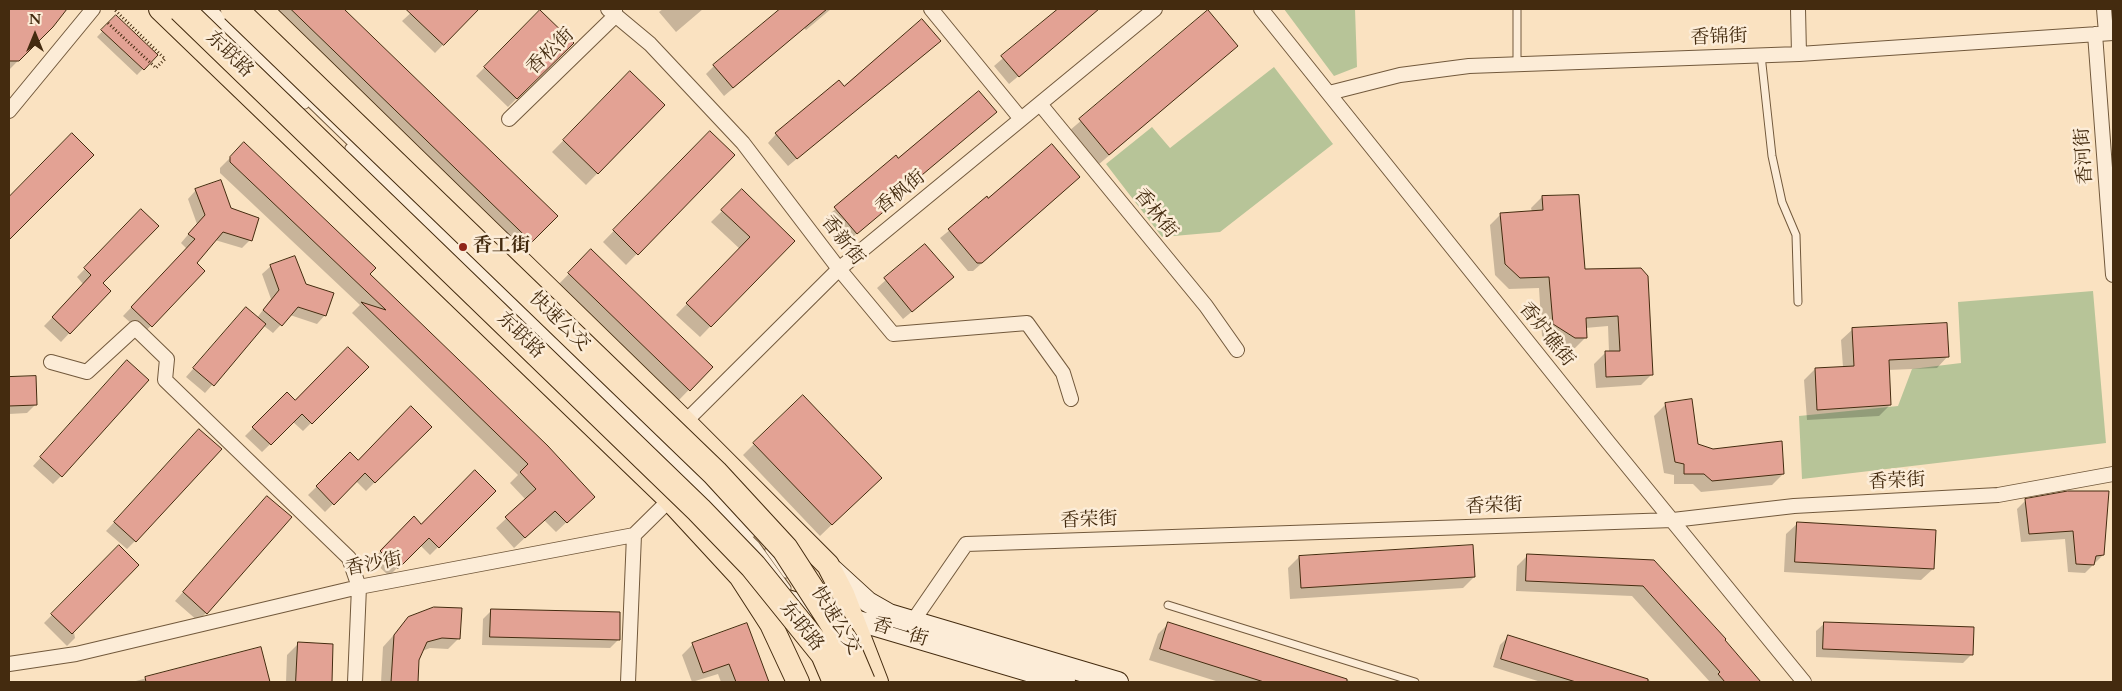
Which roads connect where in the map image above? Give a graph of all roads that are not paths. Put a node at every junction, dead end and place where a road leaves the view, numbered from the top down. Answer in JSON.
{"nodes":[{"id":1,"x":93,"y":9,"type":"edge"},
{"id":2,"x":160,"y":9,"type":"edge"},
{"id":3,"x":182,"y":9,"type":"edge"},
{"id":4,"x":204,"y":9,"type":"edge"},
{"id":5,"x":213,"y":9,"type":"edge"},
{"id":6,"x":234,"y":9,"type":"edge"},
{"id":7,"x":261,"y":9,"type":"edge"},
{"id":8,"x":931,"y":9,"type":"edge"},
{"id":9,"x":1155,"y":9,"type":"edge"},
{"id":10,"x":1261,"y":9,"type":"edge"},
{"id":11,"x":1518,"y":9,"type":"edge"},
{"id":12,"x":1798,"y":9,"type":"edge"},
{"id":13,"x":2104,"y":9,"type":"edge"},
{"id":14,"x":612,"y":11,"type":"edge"},
{"id":15,"x":2105,"y":34,"type":"edge"},
{"id":16,"x":1798,"y":54,"type":"junction"},
{"id":17,"x":1761,"y":55,"type":"junction"},
{"id":18,"x":1518,"y":64,"type":"junction"},
{"id":19,"x":1329,"y":93,"type":"junction"},
{"id":20,"x":1040,"y":104,"type":"junction"},
{"id":21,"x":9,"y":112,"type":"edge"},
{"id":22,"x":509,"y":119,"type":"dead end"},
{"id":23,"x":1021,"y":119,"type":"junction"},
{"id":24,"x":840,"y":269,"type":"junction"},
{"id":25,"x":2113,"y":275,"type":"edge"},
{"id":26,"x":1798,"y":302,"type":"dead end"},
{"id":27,"x":1237,"y":350,"type":"dead end"},
{"id":28,"x":51,"y":362,"type":"dead end"},
{"id":29,"x":1071,"y":400,"type":"dead end"},
{"id":30,"x":685,"y":422,"type":"junction"},
{"id":31,"x":717,"y":453,"type":"junction"},
{"id":32,"x":2113,"y":474,"type":"edge"},
{"id":33,"x":691,"y":477,"type":"junction"},
{"id":34,"x":669,"y":500,"type":"junction"},
{"id":35,"x":1673,"y":520,"type":"junction"},
{"id":36,"x":634,"y":535,"type":"junction"},
{"id":37,"x":828,"y":565,"type":"junction"},
{"id":38,"x":740,"y":576,"type":"junction"},
{"id":39,"x":359,"y":587,"type":"junction"},
{"id":40,"x":803,"y":604,"type":"junction"},
{"id":41,"x":1168,"y":605,"type":"dead end"},
{"id":42,"x":852,"y":619,"type":"junction"},
{"id":43,"x":913,"y":621,"type":"junction"},
{"id":44,"x":818,"y":634,"type":"dead end"},
{"id":45,"x":9,"y":664,"type":"edge"},
{"id":46,"x":1387,"y":674,"type":"junction"},
{"id":47,"x":355,"y":682,"type":"edge"},
{"id":48,"x":628,"y":682,"type":"edge"},
{"id":49,"x":798,"y":682,"type":"edge"},
{"id":50,"x":836,"y":682,"type":"edge"},
{"id":51,"x":844,"y":682,"type":"edge"},
{"id":52,"x":862,"y":682,"type":"edge"},
{"id":53,"x":877,"y":682,"type":"edge"},
{"id":54,"x":1065,"y":682,"type":"edge"},
{"id":55,"x":1118,"y":682,"type":"edge"},
{"id":56,"x":1384,"y":682,"type":"edge"},
{"id":57,"x":1415,"y":682,"type":"edge"},
{"id":58,"x":1804,"y":682,"type":"edge"}],
"edges":[{"from":1,"to":21,"type":"street"},
{"from":2,"to":34,"type":"main road"},
{"from":3,"to":50,"type":"highway","name":"东联路","bridge":true},
{"from":4,"to":33,"type":"lane","name":"快速公交"},
{"from":5,"to":33,"type":"lane","name":"快速公交"},
{"from":6,"to":52,"type":"highway","name":"东联路","bridge":true},
{"from":7,"to":30,"type":"main road"},
{"from":8,"to":23,"type":"street"},
{"from":9,"to":20,"type":"street","name":"香枫街"},
{"from":10,"to":19,"type":"street","name":"香炉礁街"},
{"from":11,"to":18,"type":"lane"},
{"from":12,"to":16,"type":"street"},
{"from":13,"to":15,"type":"street","name":"香河街"},
{"from":14,"to":22,"type":"street","name":"香松街"},
{"from":14,"to":24,"type":"street","name":"香新街"},
{"from":15,"to":16,"type":"street","name":"香锦街"},
{"from":15,"to":25,"type":"street","name":"香河街"},
{"from":16,"to":17,"type":"street","name":"香锦街"},
{"from":17,"to":18,"type":"street","name":"香锦街"},
{"from":17,"to":26,"type":"lane"},
{"from":18,"to":19,"type":"street","name":"香锦街"},
{"from":19,"to":35,"type":"street","name":"香炉礁街"},
{"from":20,"to":23,"type":"street","name":"香枫街"},
{"from":20,"to":27,"type":"street","name":"香林街"},
{"from":23,"to":24,"type":"street","name":"香枫街"},
{"from":24,"to":29,"type":"street","name":"香新街"},
{"from":24,"to":30,"type":"street","name":"香枫街"},
{"from":28,"to":39,"type":"street"},
{"from":30,"to":31,"type":"main road"},
{"from":31,"to":33,"type":"street"},
{"from":31,"to":37,"type":"main road"},
{"from":32,"to":35,"type":"street","name":"香荣街"},
{"from":33,"to":34,"type":"street"},
{"from":33,"to":40,"type":"lane","name":"快速公交"},
{"from":33,"to":40,"type":"lane","name":"快速公交"},
{"from":34,"to":36,"type":"street"},
{"from":34,"to":38,"type":"main road"},
{"from":35,"to":43,"type":"street","name":"香荣街"},
{"from":35,"to":58,"type":"street","name":"香炉礁街"},
{"from":36,"to":39,"type":"street","name":"香沙街"},
{"from":36,"to":48,"type":"street"},
{"from":37,"to":42,"type":"main road"},
{"from":37,"to":43,"type":"street","name":"香一街"},
{"from":38,"to":40,"type":"street","name":"香一街"},
{"from":38,"to":49,"type":"main road"},
{"from":39,"to":45,"type":"street","name":"香沙街"},
{"from":39,"to":47,"type":"street"},
{"from":40,"to":42,"type":"street","name":"香一街"},
{"from":41,"to":46,"type":"lane"},
{"from":42,"to":53,"type":"main road"},
{"from":42,"to":54,"type":"street","name":"香一街"},
{"from":43,"to":55,"type":"street","name":"香一街"},
{"from":44,"to":51,"type":"lane","name":"快速公交"},
{"from":46,"to":56,"type":"lane"},
{"from":46,"to":57,"type":"lane"}]}
